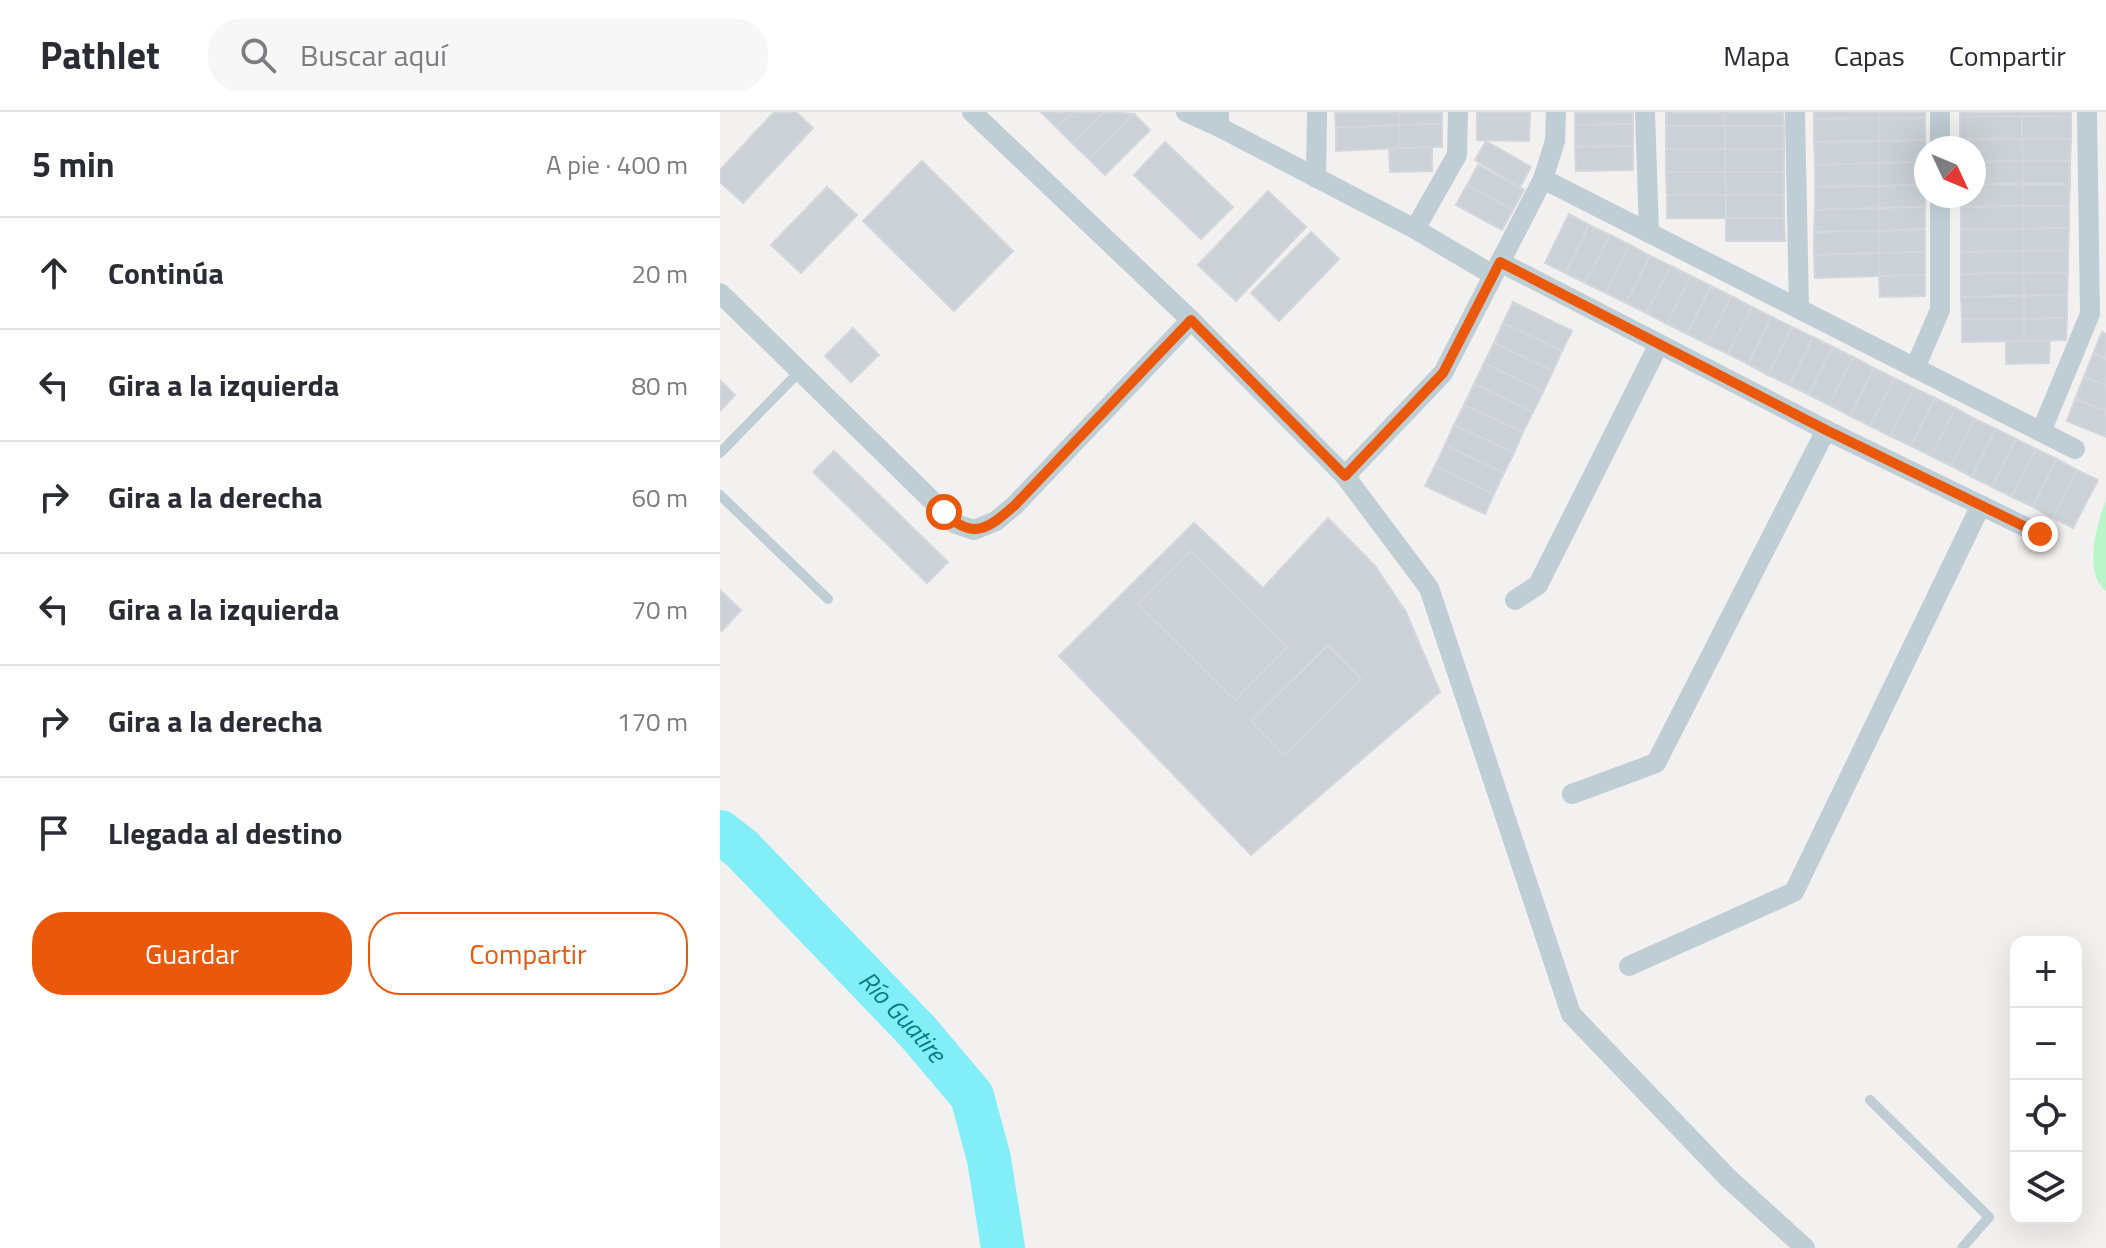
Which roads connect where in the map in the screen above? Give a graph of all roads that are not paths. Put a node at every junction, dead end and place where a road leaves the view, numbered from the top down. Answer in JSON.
{"nodes":[{"id":1,"x":972,"y":112,"type":"edge"},
{"id":2,"x":1186,"y":112,"type":"edge"},
{"id":3,"x":1317,"y":112,"type":"edge"},
{"id":4,"x":1458,"y":112,"type":"edge"},
{"id":5,"x":1556,"y":112,"type":"edge"},
{"id":6,"x":1645,"y":112,"type":"edge"},
{"id":7,"x":1795,"y":112,"type":"edge"},
{"id":8,"x":1940,"y":112,"type":"edge"},
{"id":9,"x":2087,"y":112,"type":"edge"},
{"id":10,"x":1219,"y":120,"type":"edge"},
{"id":11,"x":1940,"y":136,"type":"edge"},
{"id":12,"x":1316,"y":178,"type":"junction"},
{"id":13,"x":1543,"y":179,"type":"junction"},
{"id":14,"x":1940,"y":208,"type":"edge"},
{"id":15,"x":1415,"y":229,"type":"junction"},
{"id":16,"x":1649,"y":233,"type":"junction"},
{"id":17,"x":1497,"y":269,"type":"junction"},
{"id":18,"x":720,"y":293,"type":"edge"},
{"id":19,"x":1799,"y":309,"type":"junction"},
{"id":20,"x":1191,"y":320,"type":"junction"},
{"id":21,"x":1659,"y":344,"type":"junction"},
{"id":22,"x":1915,"y":368,"type":"junction"},
{"id":23,"x":799,"y":372,"type":"junction"},
{"id":24,"x":1826,"y":430,"type":"junction"},
{"id":25,"x":2041,"y":432,"type":"junction"},
{"id":26,"x":2075,"y":449,"type":"dead end"},
{"id":27,"x":720,"y":453,"type":"edge"},
{"id":28,"x":1345,"y":476,"type":"junction"},
{"id":29,"x":720,"y":495,"type":"edge"},
{"id":30,"x":1981,"y":505,"type":"junction"},
{"id":31,"x":2040,"y":534,"type":"dead end"},
{"id":32,"x":828,"y":599,"type":"dead end"},
{"id":33,"x":1515,"y":600,"type":"dead end"},
{"id":34,"x":1572,"y":794,"type":"dead end"},
{"id":35,"x":1629,"y":966,"type":"dead end"},
{"id":36,"x":1870,"y":1100,"type":"dead end"},
{"id":37,"x":1805,"y":1248,"type":"edge"},
{"id":38,"x":1962,"y":1248,"type":"edge"}],
"edges":[{"from":1,"to":20,"type":"street"},
{"from":2,"to":10,"type":"street"},
{"from":3,"to":12,"type":"street"},
{"from":4,"to":15,"type":"street"},
{"from":5,"to":13,"type":"street"},
{"from":6,"to":16,"type":"street"},
{"from":7,"to":19,"type":"street"},
{"from":8,"to":11,"type":"street"},
{"from":9,"to":25,"type":"street"},
{"from":10,"to":12,"type":"street"},
{"from":12,"to":15,"type":"street"},
{"from":13,"to":16,"type":"street"},
{"from":13,"to":17,"type":"street"},
{"from":14,"to":22,"type":"street"},
{"from":15,"to":17,"type":"street"},
{"from":16,"to":19,"type":"street"},
{"from":17,"to":21,"type":"street"},
{"from":17,"to":28,"type":"street"},
{"from":18,"to":23,"type":"street"},
{"from":19,"to":22,"type":"street"},
{"from":20,"to":23,"type":"street"},
{"from":20,"to":28,"type":"street"},
{"from":21,"to":24,"type":"street"},
{"from":21,"to":33,"type":"street"},
{"from":22,"to":25,"type":"street"},
{"from":23,"to":27,"type":"lane"},
{"from":24,"to":30,"type":"street"},
{"from":24,"to":34,"type":"street"},
{"from":25,"to":26,"type":"street"},
{"from":28,"to":37,"type":"street"},
{"from":29,"to":32,"type":"lane"},
{"from":30,"to":31,"type":"street"},
{"from":30,"to":35,"type":"street"},
{"from":36,"to":38,"type":"lane"}]}
